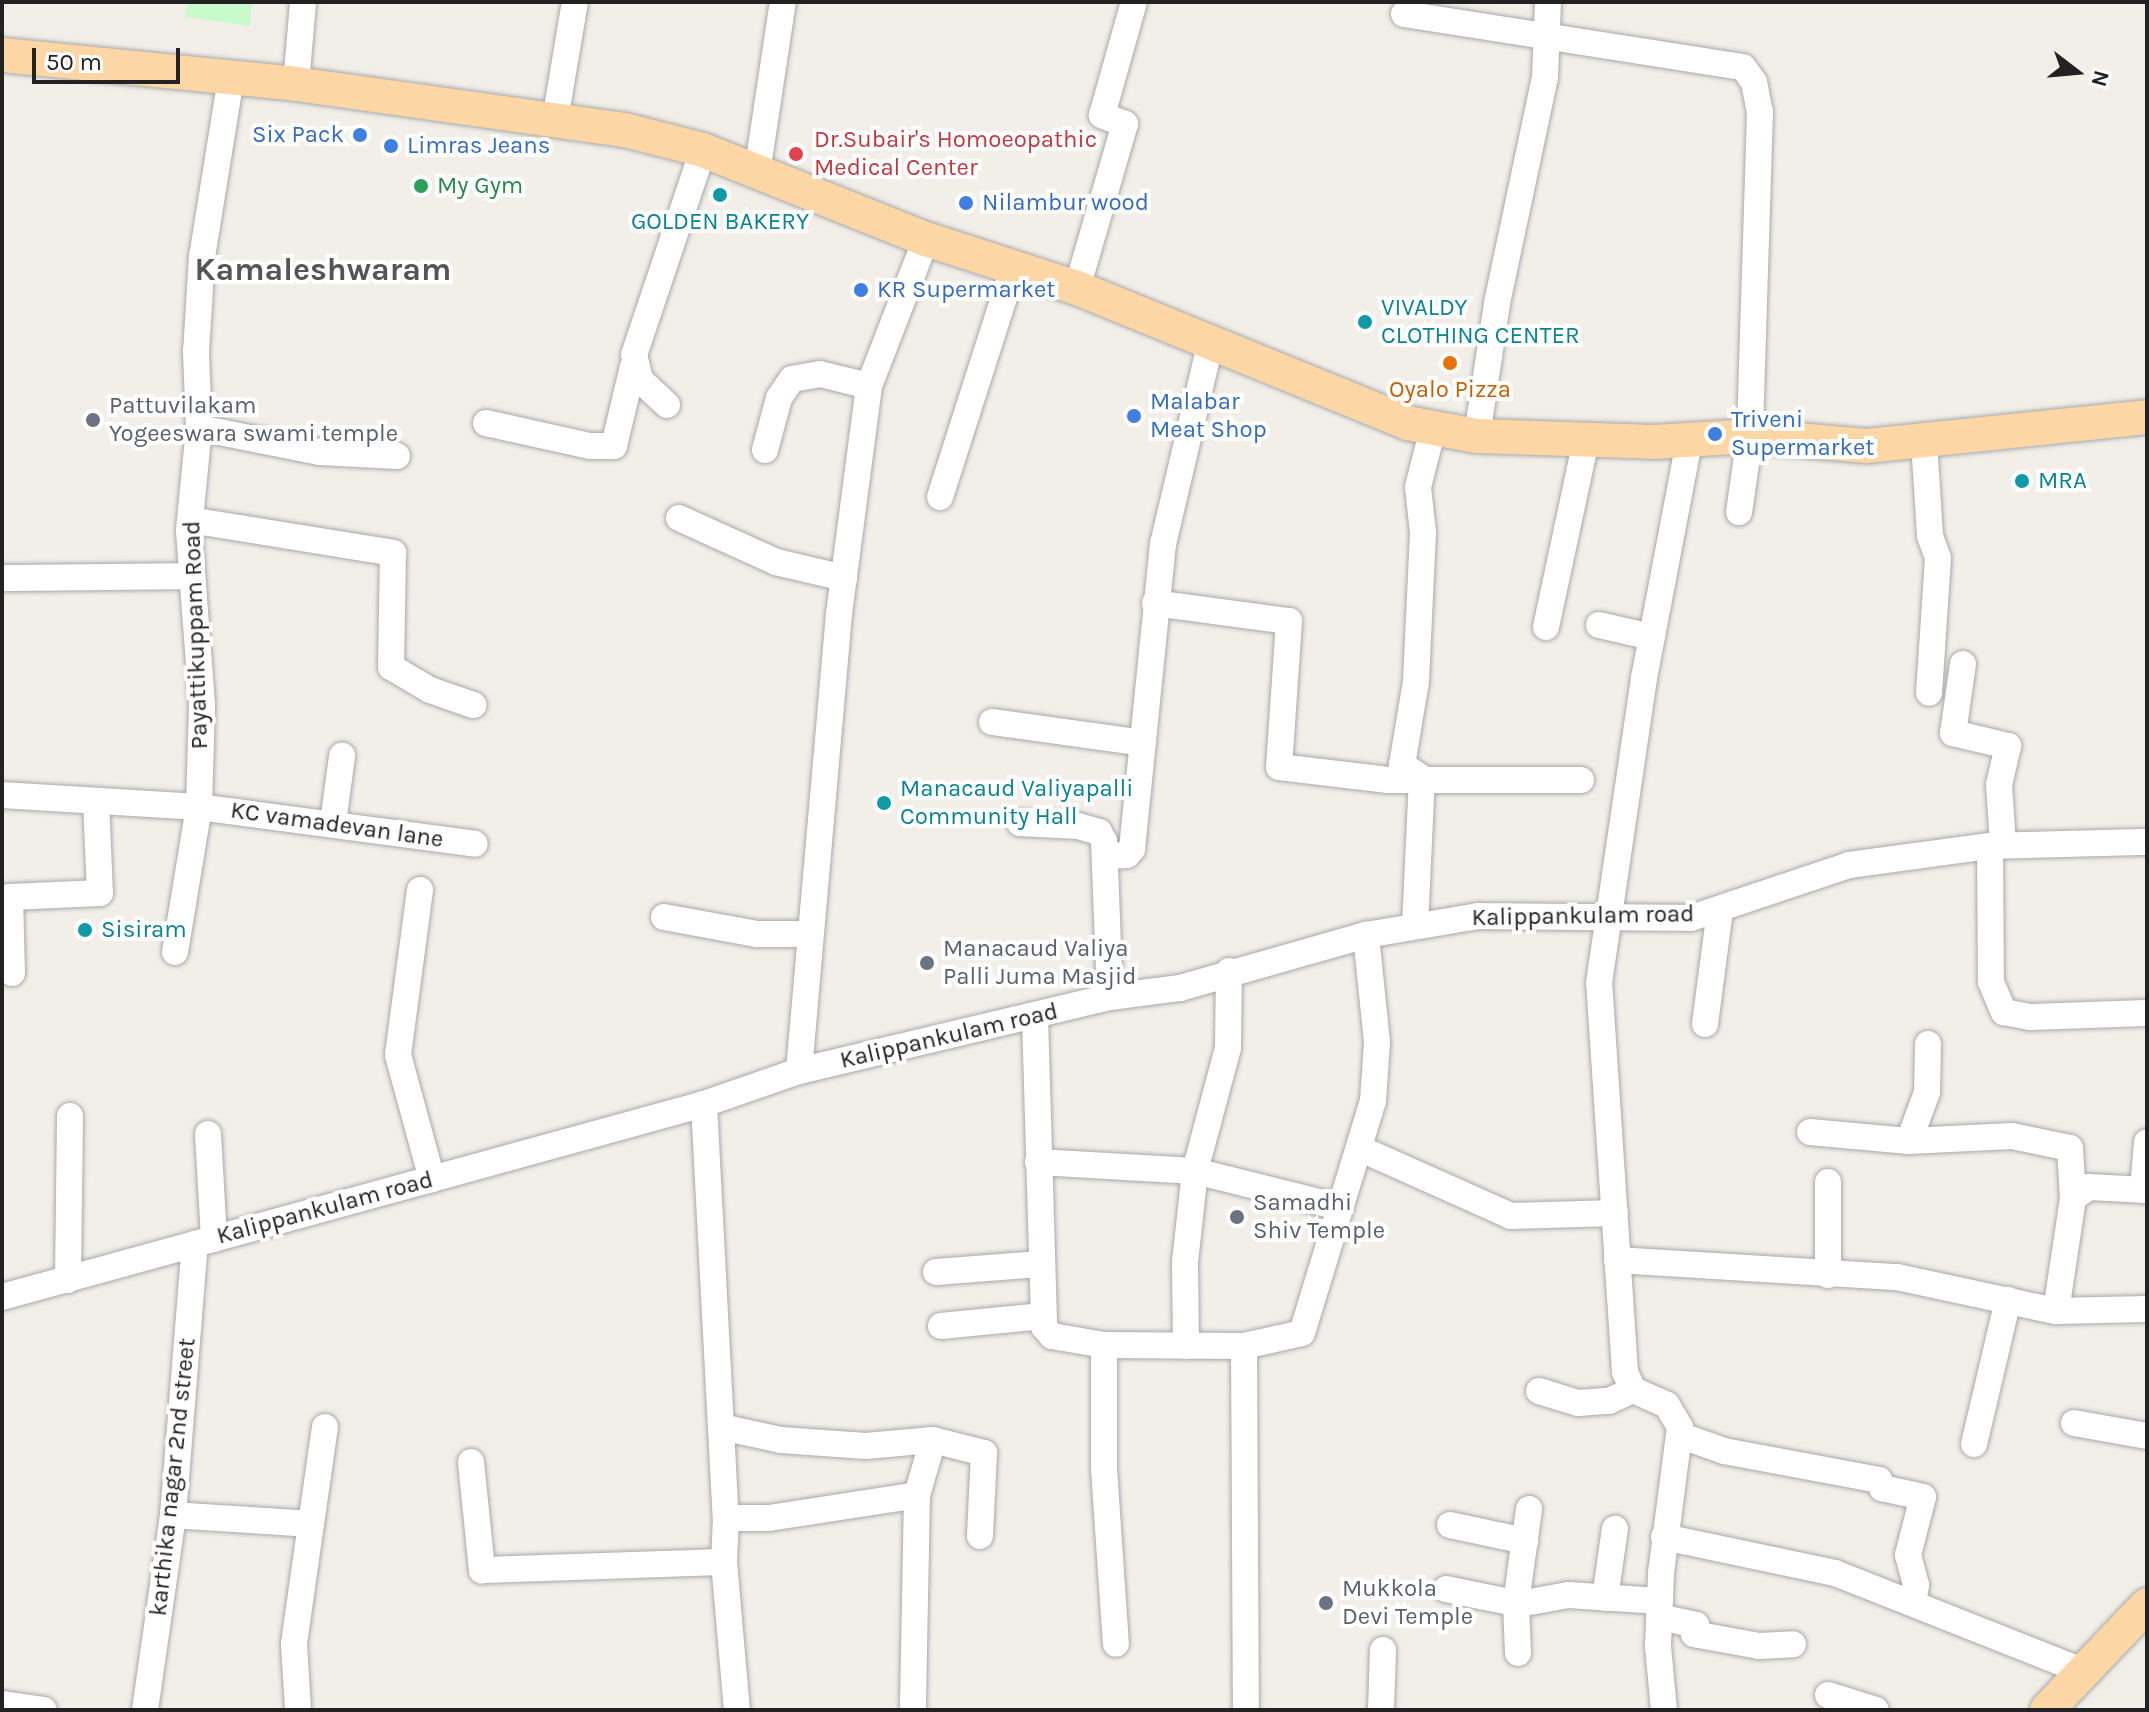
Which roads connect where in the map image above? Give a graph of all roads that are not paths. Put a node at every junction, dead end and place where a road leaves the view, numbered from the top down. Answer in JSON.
{"nodes":[{"id":1,"x":303,"y":2,"type":"edge"},
{"id":2,"x":575,"y":2,"type":"edge"},
{"id":3,"x":783,"y":2,"type":"edge"},
{"id":4,"x":1134,"y":2,"type":"edge"},
{"id":5,"x":1548,"y":2,"type":"edge"},
{"id":6,"x":1404,"y":14,"type":"dead end"},
{"id":7,"x":1544,"y":39,"type":"junction"},
{"id":8,"x":2,"y":55,"type":"edge"},
{"id":9,"x":231,"y":77,"type":"junction"},
{"id":10,"x":296,"y":84,"type":"junction"},
{"id":11,"x":555,"y":120,"type":"junction"},
{"id":12,"x":703,"y":150,"type":"junction"},
{"id":13,"x":757,"y":173,"type":"junction"},
{"id":14,"x":926,"y":239,"type":"junction"},
{"id":15,"x":1013,"y":269,"type":"junction"},
{"id":16,"x":1077,"y":288,"type":"junction"},
{"id":17,"x":1210,"y":345,"type":"junction"},
{"id":18,"x":633,"y":366,"type":"junction"},
{"id":19,"x":869,"y":386,"type":"junction"},
{"id":20,"x":667,"y":405,"type":"dead end"},
{"id":21,"x":2147,"y":417,"type":"edge"},
{"id":22,"x":486,"y":423,"type":"dead end"},
{"id":23,"x":199,"y":428,"type":"junction"},
{"id":24,"x":1433,"y":428,"type":"junction"},
{"id":25,"x":1477,"y":436,"type":"junction"},
{"id":26,"x":1750,"y":436,"type":"junction"},
{"id":27,"x":1586,"y":440,"type":"junction"},
{"id":28,"x":1689,"y":441,"type":"junction"},
{"id":29,"x":1924,"y":442,"type":"junction"},
{"id":30,"x":765,"y":450,"type":"dead end"},
{"id":31,"x":397,"y":456,"type":"dead end"},
{"id":32,"x":940,"y":497,"type":"dead end"},
{"id":33,"x":1739,"y":512,"type":"dead end"},
{"id":34,"x":679,"y":518,"type":"dead end"},
{"id":35,"x":190,"y":520,"type":"junction"},
{"id":36,"x":190,"y":576,"type":"junction"},
{"id":37,"x":2,"y":578,"type":"edge"},
{"id":38,"x":844,"y":578,"type":"junction"},
{"id":39,"x":1155,"y":603,"type":"junction"},
{"id":40,"x":1599,"y":625,"type":"dead end"},
{"id":41,"x":1546,"y":627,"type":"dead end"},
{"id":42,"x":1652,"y":637,"type":"junction"},
{"id":43,"x":1963,"y":664,"type":"dead end"},
{"id":44,"x":1929,"y":693,"type":"dead end"},
{"id":45,"x":473,"y":705,"type":"dead end"},
{"id":46,"x":992,"y":722,"type":"dead end"},
{"id":47,"x":1143,"y":743,"type":"junction"},
{"id":48,"x":342,"y":756,"type":"dead end"},
{"id":49,"x":1422,"y":778,"type":"junction"},
{"id":50,"x":1581,"y":780,"type":"dead end"},
{"id":51,"x":2,"y":795,"type":"edge"},
{"id":52,"x":96,"y":803,"type":"junction"},
{"id":53,"x":199,"y":807,"type":"junction"},
{"id":54,"x":333,"y":823,"type":"junction"},
{"id":55,"x":1020,"y":823,"type":"dead end"},
{"id":56,"x":2147,"y":842,"type":"edge"},
{"id":57,"x":475,"y":844,"type":"dead end"},
{"id":58,"x":1997,"y":846,"type":"junction"},
{"id":59,"x":1106,"y":856,"type":"junction"},
{"id":60,"x":420,"y":890,"type":"dead end"},
{"id":61,"x":1720,"y":910,"type":"junction"},
{"id":62,"x":664,"y":917,"type":"dead end"},
{"id":63,"x":1607,"y":917,"type":"junction"},
{"id":64,"x":1415,"y":926,"type":"junction"},
{"id":65,"x":810,"y":934,"type":"junction"},
{"id":66,"x":1366,"y":935,"type":"junction"},
{"id":67,"x":175,"y":952,"type":"dead end"},
{"id":68,"x":1229,"y":971,"type":"junction"},
{"id":69,"x":12,"y":973,"type":"dead end"},
{"id":70,"x":1110,"y":997,"type":"junction"},
{"id":71,"x":2147,"y":1013,"type":"edge"},
{"id":72,"x":1035,"y":1017,"type":"junction"},
{"id":73,"x":1705,"y":1024,"type":"dead end"},
{"id":74,"x":1928,"y":1044,"type":"dead end"},
{"id":75,"x":799,"y":1071,"type":"junction"},
{"id":76,"x":704,"y":1104,"type":"junction"},
{"id":77,"x":70,"y":1116,"type":"dead end"},
{"id":78,"x":1810,"y":1132,"type":"dead end"},
{"id":79,"x":208,"y":1134,"type":"dead end"},
{"id":80,"x":1909,"y":1141,"type":"junction"},
{"id":81,"x":2147,"y":1142,"type":"edge"},
{"id":82,"x":1361,"y":1149,"type":"junction"},
{"id":83,"x":1038,"y":1162,"type":"junction"},
{"id":84,"x":1195,"y":1171,"type":"junction"},
{"id":85,"x":432,"y":1179,"type":"junction"},
{"id":86,"x":1828,"y":1182,"type":"dead end"},
{"id":87,"x":2145,"y":1190,"type":"edge"},
{"id":88,"x":2073,"y":1198,"type":"junction"},
{"id":89,"x":1339,"y":1207,"type":"junction"},
{"id":90,"x":1615,"y":1213,"type":"junction"},
{"id":91,"x":205,"y":1241,"type":"junction"},
{"id":92,"x":1617,"y":1260,"type":"junction"},
{"id":93,"x":1040,"y":1264,"type":"junction"},
{"id":94,"x":936,"y":1272,"type":"dead end"},
{"id":95,"x":1828,"y":1275,"type":"junction"},
{"id":96,"x":68,"y":1280,"type":"junction"},
{"id":97,"x":2,"y":1297,"type":"edge"},
{"id":98,"x":2008,"y":1300,"type":"junction"},
{"id":99,"x":2147,"y":1309,"type":"edge"},
{"id":100,"x":2056,"y":1311,"type":"junction"},
{"id":101,"x":1043,"y":1316,"type":"junction"},
{"id":102,"x":941,"y":1326,"type":"dead end"},
{"id":103,"x":1104,"y":1345,"type":"junction"},
{"id":104,"x":1186,"y":1346,"type":"junction"},
{"id":105,"x":1244,"y":1346,"type":"junction"},
{"id":106,"x":1633,"y":1390,"type":"junction"},
{"id":107,"x":1539,"y":1391,"type":"dead end"},
{"id":108,"x":2074,"y":1423,"type":"dead end"},
{"id":109,"x":325,"y":1427,"type":"dead end"},
{"id":110,"x":721,"y":1427,"type":"junction"},
{"id":111,"x":1679,"y":1435,"type":"junction"},
{"id":112,"x":2147,"y":1436,"type":"edge"},
{"id":113,"x":933,"y":1440,"type":"junction"},
{"id":114,"x":1974,"y":1444,"type":"dead end"},
{"id":115,"x":471,"y":1462,"type":"dead end"},
{"id":116,"x":917,"y":1495,"type":"junction"},
{"id":117,"x":1529,"y":1509,"type":"dead end"},
{"id":118,"x":173,"y":1515,"type":"junction"},
{"id":119,"x":726,"y":1518,"type":"junction"},
{"id":120,"x":311,"y":1524,"type":"junction"},
{"id":121,"x":1450,"y":1525,"type":"dead end"},
{"id":122,"x":1615,"y":1529,"type":"dead end"},
{"id":123,"x":980,"y":1536,"type":"dead end"},
{"id":124,"x":1664,"y":1537,"type":"junction"},
{"id":125,"x":1525,"y":1541,"type":"junction"},
{"id":126,"x":724,"y":1562,"type":"junction"},
{"id":127,"x":1446,"y":1589,"type":"dead end"},
{"id":128,"x":1605,"y":1598,"type":"junction"},
{"id":129,"x":1516,"y":1603,"type":"junction"},
{"id":130,"x":1913,"y":1603,"type":"junction"},
{"id":131,"x":1659,"y":1609,"type":"junction"},
{"id":132,"x":2141,"y":1623,"type":"edge"},
{"id":133,"x":1116,"y":1644,"type":"dead end"},
{"id":134,"x":1793,"y":1644,"type":"dead end"},
{"id":135,"x":1383,"y":1650,"type":"dead end"},
{"id":136,"x":1518,"y":1653,"type":"dead end"},
{"id":137,"x":2087,"y":1673,"type":"junction"},
{"id":138,"x":1828,"y":1695,"type":"dead end"},
{"id":139,"x":2,"y":1704,"type":"edge"},
{"id":140,"x":41,"y":1710,"type":"edge"},
{"id":141,"x":145,"y":1710,"type":"edge"},
{"id":142,"x":298,"y":1710,"type":"edge"},
{"id":143,"x":737,"y":1710,"type":"edge"},
{"id":144,"x":913,"y":1710,"type":"edge"},
{"id":145,"x":1246,"y":1710,"type":"edge"},
{"id":146,"x":1381,"y":1710,"type":"edge"},
{"id":147,"x":1664,"y":1710,"type":"edge"},
{"id":148,"x":1876,"y":1710,"type":"edge"},
{"id":149,"x":2047,"y":1710,"type":"edge"}],
"edges":[{"from":1,"to":10,"type":"street"},
{"from":2,"to":11,"type":"street"},
{"from":3,"to":13,"type":"street"},
{"from":4,"to":16,"type":"street"},
{"from":5,"to":7,"type":"street"},
{"from":6,"to":7,"type":"street"},
{"from":7,"to":25,"type":"street"},
{"from":7,"to":26,"type":"street"},
{"from":8,"to":9,"type":"main road"},
{"from":9,"to":10,"type":"main road"},
{"from":9,"to":23,"type":"street","name":"Payattikuppam Road"},
{"from":10,"to":11,"type":"main road"},
{"from":11,"to":12,"type":"main road"},
{"from":12,"to":13,"type":"main road"},
{"from":12,"to":18,"type":"street"},
{"from":13,"to":14,"type":"main road"},
{"from":14,"to":15,"type":"main road"},
{"from":14,"to":19,"type":"street"},
{"from":15,"to":16,"type":"main road"},
{"from":15,"to":32,"type":"street"},
{"from":16,"to":17,"type":"main road"},
{"from":17,"to":24,"type":"main road"},
{"from":17,"to":39,"type":"street"},
{"from":18,"to":20,"type":"street"},
{"from":18,"to":22,"type":"street"},
{"from":19,"to":30,"type":"street"},
{"from":19,"to":38,"type":"street"},
{"from":21,"to":29,"type":"main road"},
{"from":23,"to":31,"type":"street"},
{"from":23,"to":35,"type":"street","name":"Payattikuppam Road"},
{"from":24,"to":25,"type":"main road"},
{"from":24,"to":49,"type":"street"},
{"from":25,"to":27,"type":"main road"},
{"from":26,"to":28,"type":"main road"},
{"from":26,"to":29,"type":"main road"},
{"from":26,"to":33,"type":"street"},
{"from":27,"to":28,"type":"main road"},
{"from":27,"to":41,"type":"street"},
{"from":28,"to":42,"type":"street"},
{"from":29,"to":44,"type":"street"},
{"from":34,"to":38,"type":"street"},
{"from":35,"to":36,"type":"street","name":"Payattikuppam Road"},
{"from":35,"to":45,"type":"street"},
{"from":36,"to":37,"type":"street"},
{"from":36,"to":53,"type":"street","name":"Payattikuppam Road"},
{"from":38,"to":65,"type":"street"},
{"from":39,"to":47,"type":"street"},
{"from":39,"to":49,"type":"street"},
{"from":40,"to":42,"type":"street"},
{"from":42,"to":63,"type":"street"},
{"from":43,"to":58,"type":"street"},
{"from":46,"to":47,"type":"street"},
{"from":47,"to":59,"type":"street"},
{"from":48,"to":54,"type":"street"},
{"from":49,"to":50,"type":"street"},
{"from":49,"to":64,"type":"street"},
{"from":51,"to":52,"type":"street"},
{"from":52,"to":53,"type":"street"},
{"from":52,"to":69,"type":"street"},
{"from":53,"to":54,"type":"street","name":"KC vamadevan lane"},
{"from":53,"to":67,"type":"street","name":"Payattikuppam Road"},
{"from":54,"to":57,"type":"street","name":"KC vamadevan lane"},
{"from":55,"to":59,"type":"street"},
{"from":56,"to":58,"type":"street","name":"Kalippankulam road"},
{"from":58,"to":61,"type":"street","name":"Kalippankulam road"},
{"from":58,"to":71,"type":"street"},
{"from":59,"to":70,"type":"street"},
{"from":60,"to":85,"type":"street"},
{"from":61,"to":63,"type":"street","name":"Kalippankulam road"},
{"from":61,"to":73,"type":"street"},
{"from":62,"to":65,"type":"street"},
{"from":63,"to":64,"type":"street","name":"Kalippankulam road"},
{"from":63,"to":90,"type":"street"},
{"from":64,"to":66,"type":"street","name":"Kalippankulam road"},
{"from":65,"to":75,"type":"street"},
{"from":66,"to":68,"type":"street","name":"Kalippankulam road"},
{"from":66,"to":82,"type":"street"},
{"from":68,"to":70,"type":"street","name":"Kalippankulam road"},
{"from":68,"to":84,"type":"street"},
{"from":70,"to":72,"type":"street","name":"Kalippankulam road"},
{"from":72,"to":75,"type":"street","name":"Kalippankulam road"},
{"from":72,"to":83,"type":"street"},
{"from":74,"to":80,"type":"street"},
{"from":75,"to":76,"type":"street","name":"Kalippankulam road"},
{"from":76,"to":85,"type":"street","name":"Kalippankulam road"},
{"from":76,"to":110,"type":"street"},
{"from":77,"to":96,"type":"street"},
{"from":78,"to":80,"type":"street"},
{"from":79,"to":91,"type":"street","name":"karthika nagar 2nd street"},
{"from":80,"to":88,"type":"street"},
{"from":81,"to":87,"type":"street"},
{"from":82,"to":89,"type":"street"},
{"from":82,"to":90,"type":"street"},
{"from":83,"to":84,"type":"street"},
{"from":83,"to":93,"type":"street"},
{"from":84,"to":89,"type":"street"},
{"from":84,"to":104,"type":"street"},
{"from":85,"to":91,"type":"street","name":"Kalippankulam road"},
{"from":86,"to":95,"type":"street"},
{"from":87,"to":88,"type":"street"},
{"from":88,"to":100,"type":"street"},
{"from":89,"to":105,"type":"street"},
{"from":90,"to":92,"type":"street"},
{"from":91,"to":96,"type":"street","name":"Kalippankulam road"},
{"from":91,"to":118,"type":"street","name":"karthika nagar 2nd street"},
{"from":92,"to":95,"type":"street"},
{"from":92,"to":106,"type":"street"},
{"from":93,"to":94,"type":"street"},
{"from":93,"to":101,"type":"street"},
{"from":95,"to":98,"type":"street"},
{"from":96,"to":97,"type":"street","name":"Kalippankulam road"},
{"from":98,"to":100,"type":"street"},
{"from":98,"to":114,"type":"street"},
{"from":99,"to":100,"type":"street"},
{"from":101,"to":102,"type":"street"},
{"from":101,"to":103,"type":"street"},
{"from":103,"to":104,"type":"street"},
{"from":103,"to":133,"type":"street"},
{"from":104,"to":105,"type":"street"},
{"from":105,"to":145,"type":"street"},
{"from":106,"to":107,"type":"street"},
{"from":106,"to":111,"type":"street"},
{"from":108,"to":112,"type":"street"},
{"from":109,"to":120,"type":"street"},
{"from":110,"to":113,"type":"street"},
{"from":110,"to":119,"type":"street"},
{"from":111,"to":124,"type":"street"},
{"from":111,"to":130,"type":"street"},
{"from":113,"to":116,"type":"street"},
{"from":113,"to":123,"type":"street"},
{"from":115,"to":126,"type":"street"},
{"from":116,"to":119,"type":"street"},
{"from":116,"to":144,"type":"street"},
{"from":117,"to":125,"type":"street"},
{"from":118,"to":120,"type":"street"},
{"from":118,"to":141,"type":"street","name":"karthika nagar 2nd street"},
{"from":119,"to":126,"type":"street"},
{"from":120,"to":142,"type":"street"},
{"from":121,"to":125,"type":"street"},
{"from":122,"to":128,"type":"street"},
{"from":124,"to":130,"type":"street"},
{"from":124,"to":131,"type":"street"},
{"from":125,"to":129,"type":"street"},
{"from":126,"to":143,"type":"street"},
{"from":127,"to":129,"type":"street"},
{"from":128,"to":129,"type":"street"},
{"from":128,"to":131,"type":"street"},
{"from":129,"to":136,"type":"street"},
{"from":130,"to":137,"type":"street"},
{"from":131,"to":134,"type":"street"},
{"from":131,"to":147,"type":"street"},
{"from":132,"to":137,"type":"main road"},
{"from":135,"to":146,"type":"street"},
{"from":137,"to":149,"type":"main road"},
{"from":138,"to":148,"type":"street"},
{"from":139,"to":140,"type":"street"}]}
